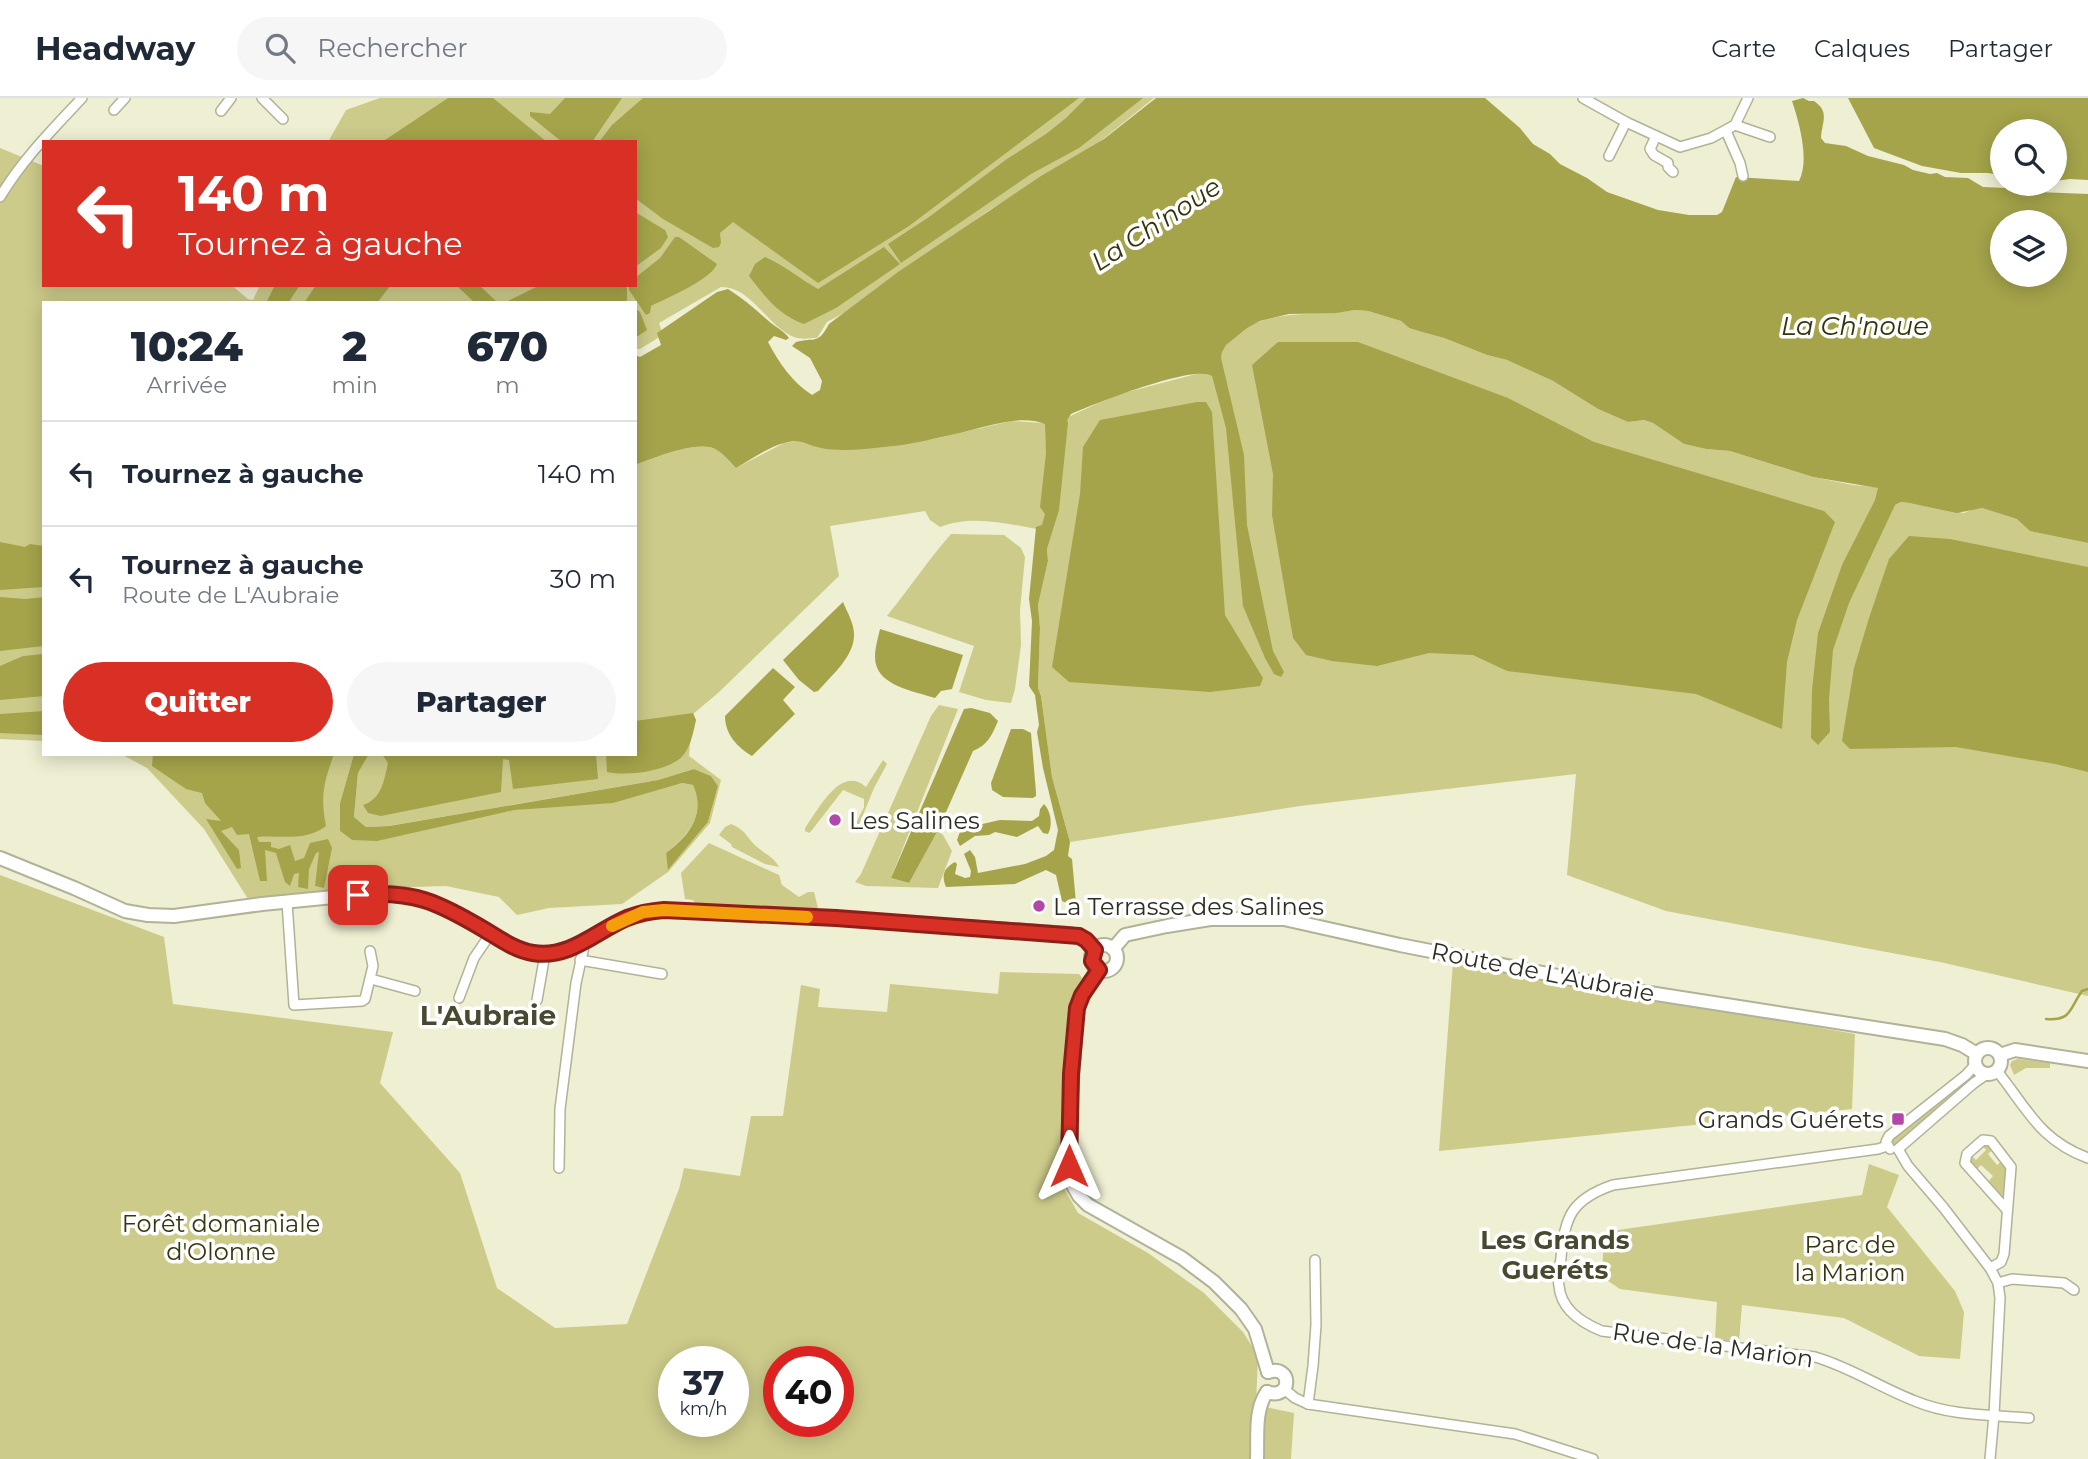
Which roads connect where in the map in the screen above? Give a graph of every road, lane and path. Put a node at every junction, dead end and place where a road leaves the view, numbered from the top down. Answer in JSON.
{"nodes":[{"id":1,"x":82,"y":98,"type":"edge"},
{"id":2,"x":125,"y":98,"type":"edge"},
{"id":3,"x":232,"y":98,"type":"edge"},
{"id":4,"x":262,"y":98,"type":"edge"},
{"id":5,"x":1583,"y":98,"type":"edge"},
{"id":6,"x":1748,"y":98,"type":"edge"},
{"id":7,"x":114,"y":110,"type":"dead end"},
{"id":8,"x":221,"y":111,"type":"dead end"},
{"id":9,"x":284,"y":119,"type":"dead end"},
{"id":10,"x":1626,"y":122,"type":"junction"},
{"id":11,"x":1730,"y":128,"type":"junction"},
{"id":12,"x":1656,"y":136,"type":"junction"},
{"id":13,"x":1770,"y":137,"type":"dead end"},
{"id":14,"x":44,"y":140,"type":"edge"},
{"id":15,"x":42,"y":142,"type":"edge"},
{"id":16,"x":1609,"y":156,"type":"dead end"},
{"id":17,"x":1673,"y":172,"type":"dead end"},
{"id":18,"x":1743,"y":176,"type":"dead end"},
{"id":19,"x":0,"y":197,"type":"edge"},
{"id":20,"x":0,"y":858,"type":"edge"},
{"id":21,"x":287,"y":902,"type":"junction"},
{"id":22,"x":491,"y":933,"type":"junction"},
{"id":23,"x":584,"y":942,"type":"junction"},
{"id":24,"x":1113,"y":949,"type":"junction"},
{"id":25,"x":1095,"y":950,"type":"junction"},
{"id":26,"x":370,"y":951,"type":"dead end"},
{"id":27,"x":545,"y":954,"type":"junction"},
{"id":28,"x":580,"y":960,"type":"junction"},
{"id":29,"x":1099,"y":970,"type":"junction"},
{"id":30,"x":662,"y":974,"type":"dead end"},
{"id":31,"x":371,"y":979,"type":"junction"},
{"id":32,"x":415,"y":991,"type":"dead end"},
{"id":33,"x":459,"y":998,"type":"dead end"},
{"id":34,"x":537,"y":1000,"type":"dead end"},
{"id":35,"x":2000,"y":1055,"type":"junction"},
{"id":36,"x":1976,"y":1059,"type":"junction"},
{"id":37,"x":2088,"y":1061,"type":"edge"},
{"id":38,"x":1992,"y":1073,"type":"junction"},
{"id":39,"x":1887,"y":1146,"type":"junction"},
{"id":40,"x":1898,"y":1149,"type":"junction"},
{"id":41,"x":2088,"y":1158,"type":"edge"},
{"id":42,"x":559,"y":1168,"type":"dead end"},
{"id":43,"x":2007,"y":1210,"type":"junction"},
{"id":44,"x":1315,"y":1260,"type":"dead end"},
{"id":45,"x":1990,"y":1268,"type":"junction"},
{"id":46,"x":1997,"y":1283,"type":"junction"},
{"id":47,"x":2074,"y":1290,"type":"dead end"},
{"id":48,"x":1268,"y":1372,"type":"junction"},
{"id":49,"x":1284,"y":1389,"type":"junction"},
{"id":50,"x":1267,"y":1392,"type":"junction"},
{"id":51,"x":1308,"y":1404,"type":"junction"},
{"id":52,"x":1994,"y":1415,"type":"junction"},
{"id":53,"x":2029,"y":1418,"type":"dead end"},
{"id":54,"x":1256,"y":1459,"type":"edge"},
{"id":55,"x":1593,"y":1459,"type":"edge"},
{"id":56,"x":1990,"y":1459,"type":"edge"}],
"edges":[{"from":1,"to":14,"type":"street"},
{"from":2,"to":7,"type":"street"},
{"from":3,"to":8,"type":"street"},
{"from":4,"to":9,"type":"street"},
{"from":5,"to":10,"type":"street"},
{"from":6,"to":11,"type":"street"},
{"from":10,"to":12,"type":"street"},
{"from":10,"to":16,"type":"street"},
{"from":11,"to":12,"type":"street"},
{"from":11,"to":13,"type":"street"},
{"from":11,"to":18,"type":"street"},
{"from":12,"to":17,"type":"street"},
{"from":15,"to":19,"type":"street"},
{"from":20,"to":21,"type":"street"},
{"from":21,"to":22,"type":"street"},
{"from":21,"to":31,"type":"street"},
{"from":22,"to":27,"type":"street"},
{"from":22,"to":33,"type":"street"},
{"from":23,"to":25,"type":"street"},
{"from":23,"to":27,"type":"street"},
{"from":23,"to":28,"type":"street"},
{"from":24,"to":25,"type":"street"},
{"from":24,"to":29,"type":"street"},
{"from":24,"to":36,"type":"street","name":"Route de L'Aubraie"},
{"from":25,"to":29,"type":"street"},
{"from":26,"to":31,"type":"street"},
{"from":27,"to":34,"type":"street"},
{"from":28,"to":30,"type":"street"},
{"from":28,"to":42,"type":"street"},
{"from":29,"to":48,"type":"street"},
{"from":31,"to":32,"type":"street"},
{"from":35,"to":36,"type":"street"},
{"from":35,"to":37,"type":"street"},
{"from":35,"to":38,"type":"street"},
{"from":36,"to":38,"type":"street"},
{"from":36,"to":39,"type":"street"},
{"from":38,"to":40,"type":"street"},
{"from":38,"to":41,"type":"street"},
{"from":39,"to":40,"type":"street"},
{"from":39,"to":52,"type":"street","name":"Rue de la Marion"},
{"from":40,"to":45,"type":"street"},
{"from":43,"to":43,"type":"street"},
{"from":43,"to":45,"type":"street"},
{"from":44,"to":51,"type":"street"},
{"from":45,"to":46,"type":"street"},
{"from":46,"to":47,"type":"street"},
{"from":46,"to":52,"type":"street"},
{"from":48,"to":49,"type":"street"},
{"from":48,"to":50,"type":"street"},
{"from":49,"to":50,"type":"street"},
{"from":49,"to":51,"type":"street"},
{"from":50,"to":54,"type":"street"},
{"from":51,"to":55,"type":"street"},
{"from":52,"to":53,"type":"street","name":"Rue de la Marion"},
{"from":52,"to":56,"type":"street"}]}
